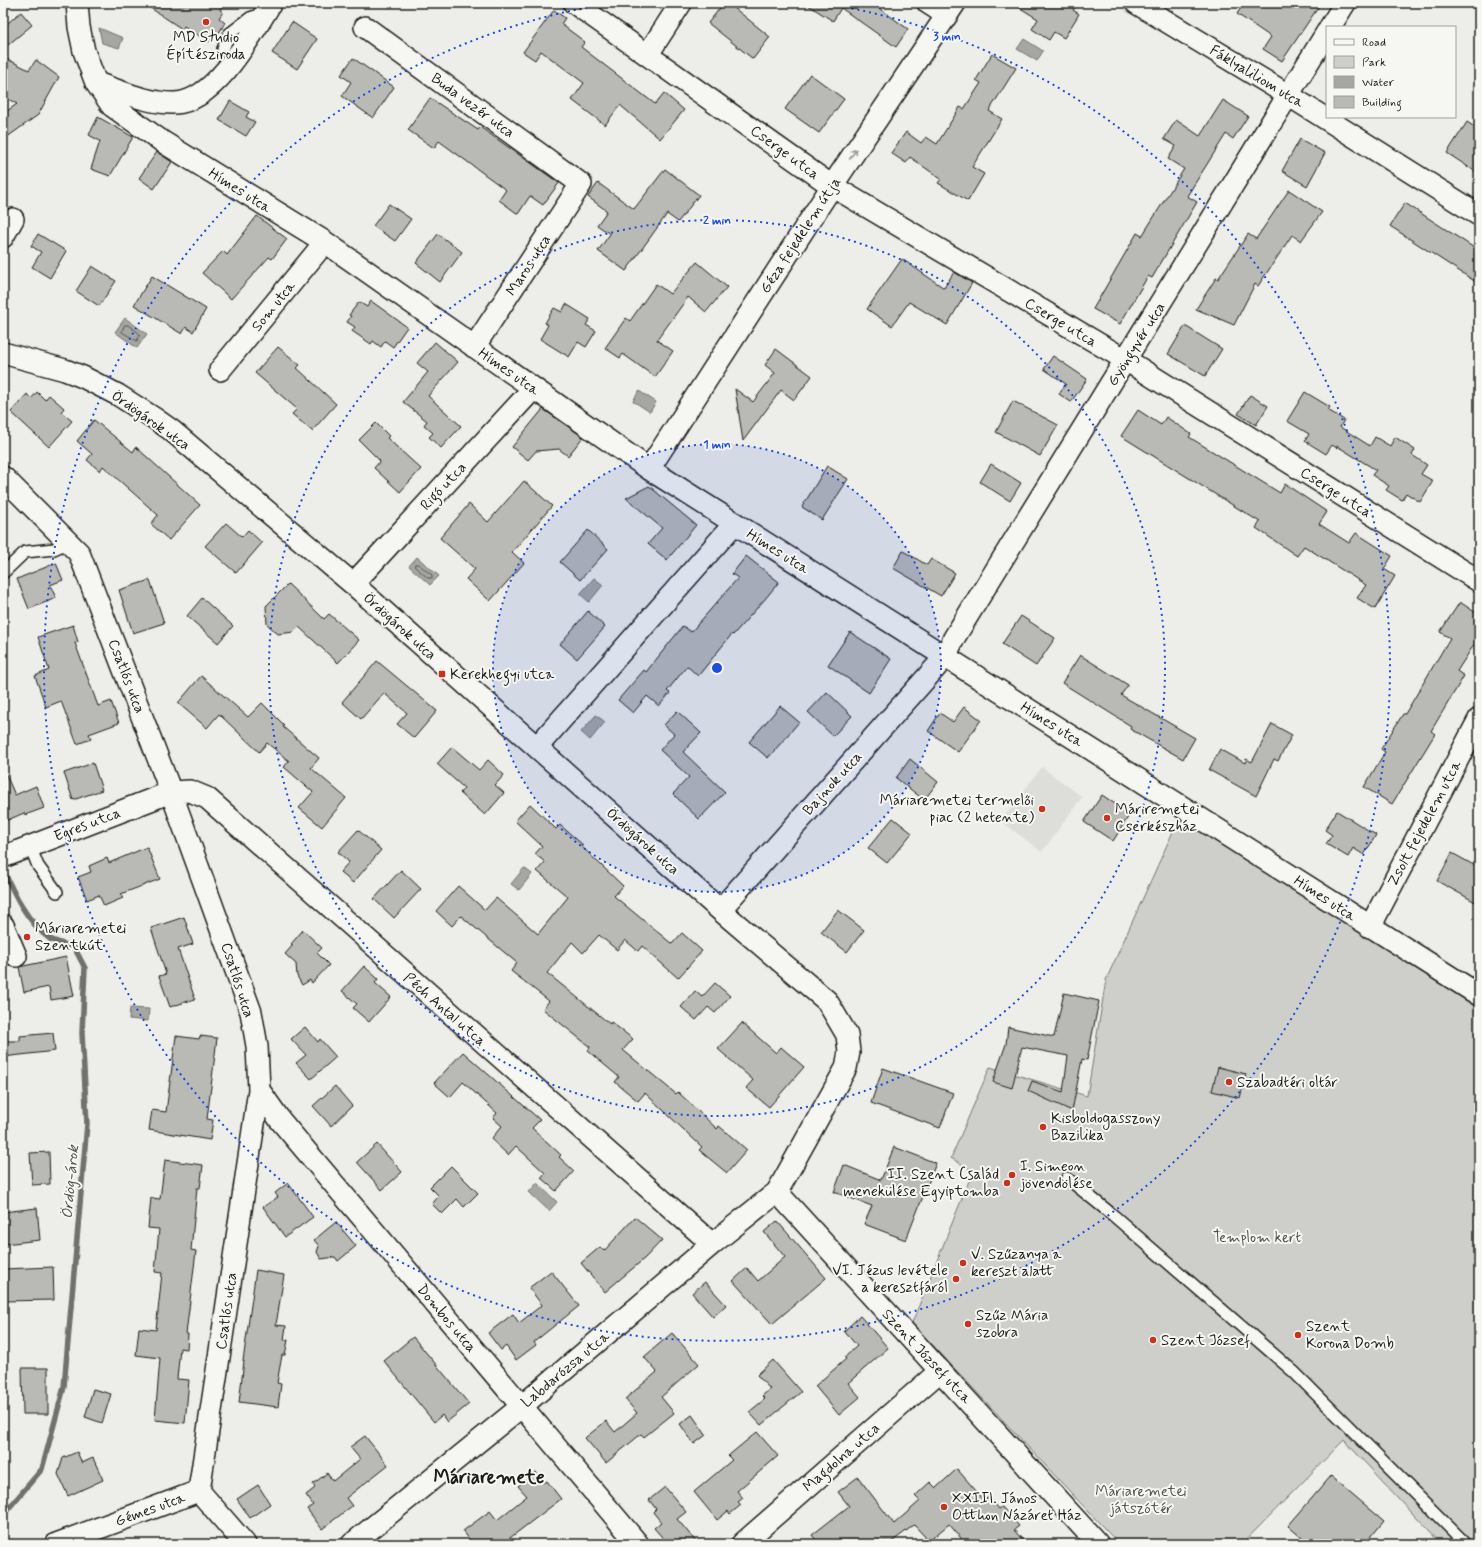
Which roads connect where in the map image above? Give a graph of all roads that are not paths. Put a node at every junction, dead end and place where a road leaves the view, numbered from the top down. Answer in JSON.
{"nodes":[{"id":1,"x":77,"y":3,"type":"edge"},
{"id":2,"x":574,"y":3,"type":"edge"},
{"id":3,"x":681,"y":3,"type":"edge"},
{"id":4,"x":928,"y":3,"type":"edge"},
{"id":5,"x":1136,"y":3,"type":"edge"},
{"id":6,"x":1345,"y":3,"type":"edge"},
{"id":7,"x":268,"y":8,"type":"edge"},
{"id":8,"x":951,"y":9,"type":"edge"},
{"id":9,"x":1331,"y":26,"type":"edge"},
{"id":10,"x":365,"y":27,"type":"dead end"},
{"id":11,"x":1326,"y":34,"type":"edge"},
{"id":12,"x":223,"y":49,"type":"dead end"},
{"id":13,"x":648,"y":54,"type":"junction"},
{"id":14,"x":96,"y":83,"type":"junction"},
{"id":15,"x":1288,"y":95,"type":"junction"},
{"id":16,"x":581,"y":184,"type":"joint"},
{"id":17,"x":832,"y":186,"type":"junction"},
{"id":18,"x":1479,"y":215,"type":"edge"},
{"id":19,"x":325,"y":242,"type":"junction"},
{"id":20,"x":474,"y":347,"type":"junction"},
{"id":21,"x":3,"y":353,"type":"edge"},
{"id":22,"x":1126,"y":360,"type":"junction"},
{"id":23,"x":220,"y":370,"type":"dead end"},
{"id":24,"x":533,"y":389,"type":"junction"},
{"id":25,"x":649,"y":469,"type":"junction"},
{"id":26,"x":3,"y":477,"type":"edge"},
{"id":27,"x":735,"y":523,"type":"junction"},
{"id":28,"x":68,"y":542,"type":"junction"},
{"id":29,"x":3,"y":573,"type":"edge"},
{"id":30,"x":1479,"y":581,"type":"edge"},
{"id":31,"x":353,"y":584,"type":"junction"},
{"id":32,"x":945,"y":656,"type":"junction"},
{"id":33,"x":1479,"y":719,"type":"edge"},
{"id":34,"x":538,"y":747,"type":"junction"},
{"id":35,"x":171,"y":792,"type":"junction"},
{"id":36,"x":17,"y":852,"type":"edge"},
{"id":37,"x":57,"y":892,"type":"dead end"},
{"id":38,"x":720,"y":910,"type":"junction"},
{"id":39,"x":3,"y":925,"type":"edge"},
{"id":40,"x":1370,"y":927,"type":"junction"},
{"id":41,"x":16,"y":956,"type":"dead end"},
{"id":42,"x":1479,"y":995,"type":"edge"},
{"id":43,"x":258,"y":1090,"type":"junction"},
{"id":44,"x":1067,"y":1178,"type":"dead end"},
{"id":45,"x":777,"y":1192,"type":"junction"},
{"id":46,"x":712,"y":1244,"type":"junction"},
{"id":47,"x":940,"y":1371,"type":"junction"},
{"id":48,"x":522,"y":1406,"type":"junction"},
{"id":49,"x":199,"y":1491,"type":"junction"},
{"id":50,"x":56,"y":1544,"type":"edge"},
{"id":51,"x":245,"y":1544,"type":"edge"},
{"id":52,"x":352,"y":1544,"type":"edge"},
{"id":53,"x":638,"y":1544,"type":"edge"},
{"id":54,"x":742,"y":1544,"type":"edge"},
{"id":55,"x":1098,"y":1544,"type":"edge"},
{"id":56,"x":1466,"y":1544,"type":"edge"}],
"edges":[{"from":1,"to":14,"type":"street","name":"Hímes utca"},
{"from":2,"to":13,"type":"street","name":"Cserge utca"},
{"from":3,"to":13,"type":"street"},
{"from":4,"to":8,"type":"street"},
{"from":5,"to":15,"type":"street","name":"Fáklyaliliom utca"},
{"from":6,"to":9,"type":"street"},
{"from":7,"to":12,"type":"lane"},
{"from":7,"to":14,"type":"street"},
{"from":17,"to":8,"type":"street","name":"Géza fejedelem útja","one_way":true},
{"from":10,"to":16,"type":"street","name":"Buda vezér utca"},
{"from":11,"to":15,"type":"street","name":"Gyöngyvér utca"},
{"from":13,"to":17,"type":"street","name":"Cserge utca"},
{"from":14,"to":19,"type":"street","name":"Hímes utca"},
{"from":15,"to":18,"type":"street","name":"Fáklyaliliom utca"},
{"from":15,"to":22,"type":"street","name":"Gyöngyvér utca"},
{"from":16,"to":20,"type":"street","name":"Maros utca"},
{"from":17,"to":22,"type":"street","name":"Cserge utca"},
{"from":17,"to":25,"type":"street","name":"Géza fejedelem útja"},
{"from":19,"to":20,"type":"street","name":"Hímes utca"},
{"from":19,"to":23,"type":"street","name":"Som utca"},
{"from":20,"to":24,"type":"street","name":"Hímes utca"},
{"from":21,"to":31,"type":"street","name":"Ördögárok utca"},
{"from":22,"to":30,"type":"street","name":"Cserge utca"},
{"from":22,"to":32,"type":"street","name":"Gyöngyvér utca"},
{"from":24,"to":25,"type":"street","name":"Hímes utca"},
{"from":24,"to":31,"type":"street","name":"Rigó utca"},
{"from":25,"to":27,"type":"street","name":"Hímes utca"},
{"from":26,"to":28,"type":"street","name":"Csatlós utca"},
{"from":27,"to":32,"type":"street","name":"Hímes utca"},
{"from":27,"to":34,"type":"street"},
{"from":28,"to":29,"type":"lane"},
{"from":28,"to":35,"type":"street","name":"Csatlós utca"},
{"from":31,"to":34,"type":"street","name":"Ördögárok utca"},
{"from":32,"to":38,"type":"street","name":"Bajnok utca"},
{"from":32,"to":40,"type":"street","name":"Hímes utca"},
{"from":33,"to":40,"type":"street","name":"Zsolt fejedelem utca"},
{"from":34,"to":38,"type":"street","name":"Ördögárok utca"},
{"from":35,"to":36,"type":"street","name":"Egres utca"},
{"from":35,"to":43,"type":"street","name":"Csatlós utca"},
{"from":35,"to":46,"type":"street","name":"Péch Antal utca"},
{"from":36,"to":37,"type":"lane"},
{"from":38,"to":45,"type":"street","name":"Ördögárok utca"},
{"from":39,"to":41,"type":"street"},
{"from":40,"to":42,"type":"street","name":"Hímes utca"},
{"from":43,"to":48,"type":"street","name":"Dombos utca"},
{"from":43,"to":49,"type":"street","name":"Csatlós utca"},
{"from":44,"to":56,"type":"lane"},
{"from":45,"to":46,"type":"street","name":"Labdarózsa utca"},
{"from":45,"to":47,"type":"street","name":"Szent József utca"},
{"from":46,"to":48,"type":"street","name":"Labdarózsa utca"},
{"from":47,"to":54,"type":"street","name":"Magdolna utca"},
{"from":47,"to":55,"type":"street","name":"Szent József utca"},
{"from":48,"to":52,"type":"street","name":"Labdarózsa utca"},
{"from":48,"to":53,"type":"street","name":"Dombos utca"},
{"from":49,"to":50,"type":"street","name":"Gémes utca"},
{"from":49,"to":51,"type":"street"}]}
